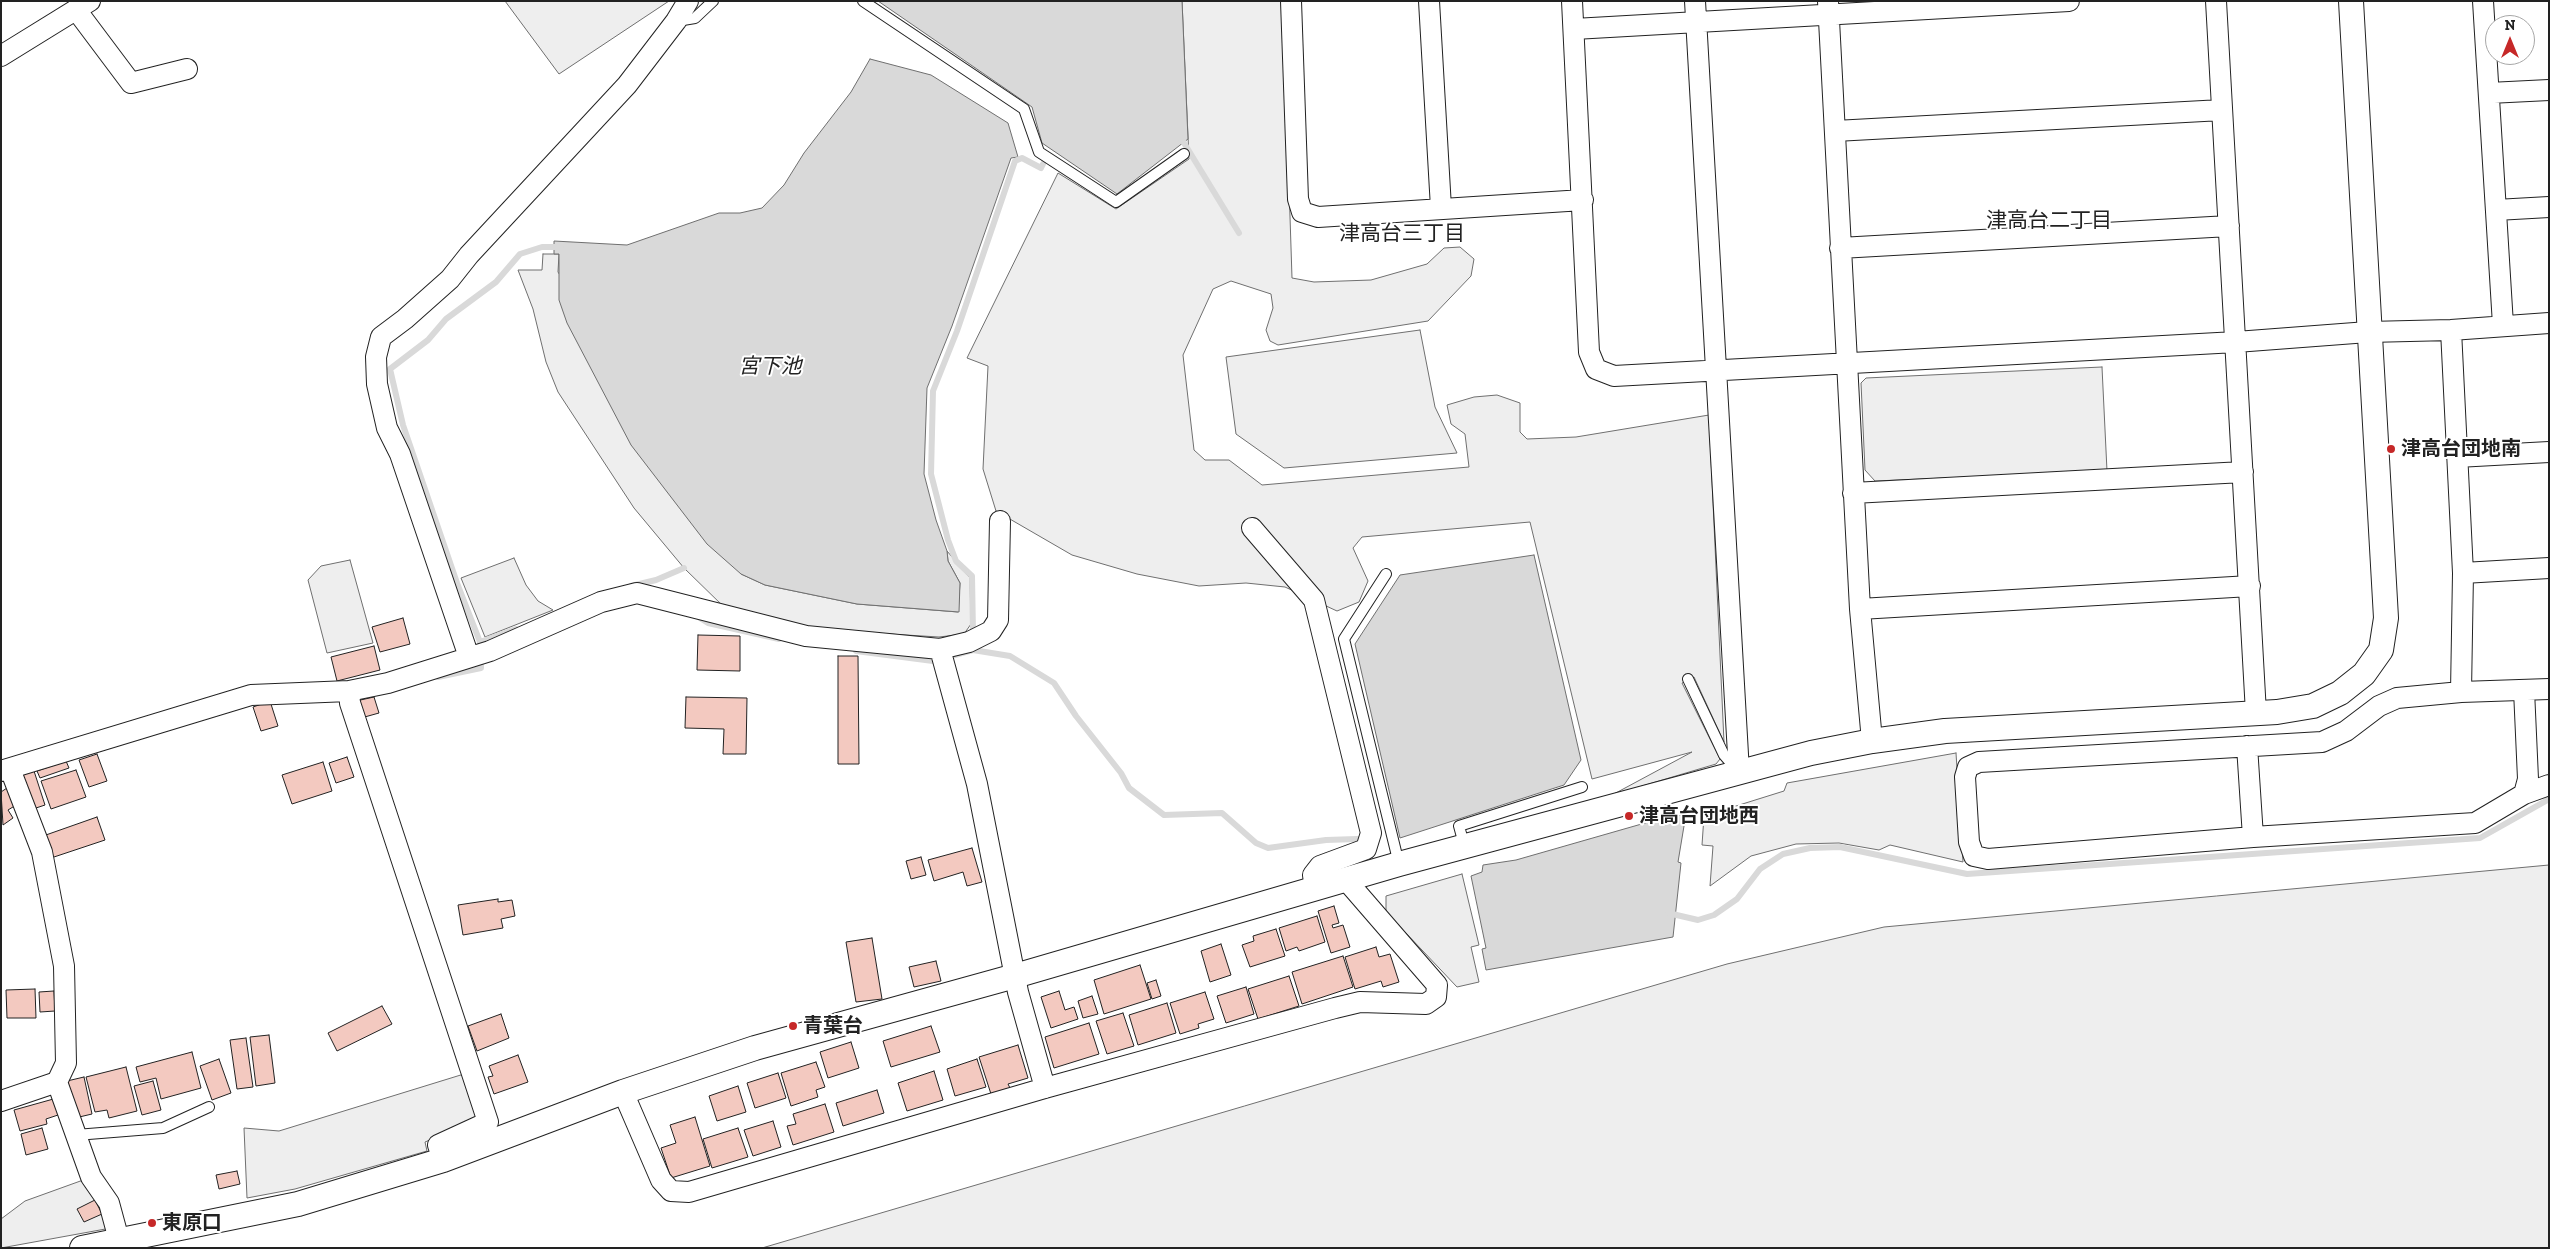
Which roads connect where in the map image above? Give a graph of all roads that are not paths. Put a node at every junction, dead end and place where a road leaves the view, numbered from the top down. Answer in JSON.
{"nodes":[{"id":1,"x":688,"y":1,"type":"edge"},
{"id":2,"x":713,"y":1,"type":"edge"},
{"id":3,"x":863,"y":1,"type":"edge"},
{"id":4,"x":1291,"y":1,"type":"edge"},
{"id":5,"x":1429,"y":1,"type":"edge"},
{"id":6,"x":1572,"y":1,"type":"edge"},
{"id":7,"x":1695,"y":1,"type":"edge"},
{"id":8,"x":2069,"y":1,"type":"edge"},
{"id":9,"x":2216,"y":1,"type":"edge"},
{"id":10,"x":2351,"y":1,"type":"edge"},
{"id":11,"x":2483,"y":1,"type":"edge"},
{"id":12,"x":84,"y":6,"type":"edge"},
{"id":13,"x":1828,"y":9,"type":"edge"},
{"id":14,"x":676,"y":21,"type":"junction"},
{"id":15,"x":1696,"y":24,"type":"junction"},
{"id":16,"x":1574,"y":29,"type":"junction"},
{"id":17,"x":1,"y":56,"type":"edge"},
{"id":18,"x":187,"y":69,"type":"dead end"},
{"id":19,"x":2549,"y":90,"type":"edge"},
{"id":20,"x":2489,"y":93,"type":"junction"},
{"id":21,"x":2222,"y":110,"type":"junction"},
{"id":22,"x":1835,"y":131,"type":"junction"},
{"id":23,"x":1184,"y":154,"type":"dead end"},
{"id":24,"x":1583,"y":200,"type":"junction"},
{"id":25,"x":2549,"y":207,"type":"edge"},
{"id":26,"x":1441,"y":208,"type":"junction"},
{"id":27,"x":2496,"y":210,"type":"junction"},
{"id":28,"x":2229,"y":226,"type":"junction"},
{"id":29,"x":1840,"y":248,"type":"junction"},
{"id":30,"x":2549,"y":323,"type":"edge"},
{"id":31,"x":2503,"y":325,"type":"junction"},
{"id":32,"x":2451,"y":330,"type":"junction"},
{"id":33,"x":2368,"y":332,"type":"junction"},
{"id":34,"x":2236,"y":342,"type":"junction"},
{"id":35,"x":1846,"y":361,"type":"junction"},
{"id":36,"x":1715,"y":369,"type":"junction"},
{"id":37,"x":2549,"y":452,"type":"edge"},
{"id":38,"x":2457,"y":457,"type":"junction"},
{"id":39,"x":2243,"y":472,"type":"junction"},
{"id":40,"x":1853,"y":493,"type":"junction"},
{"id":41,"x":1000,"y":521,"type":"dead end"},
{"id":42,"x":1252,"y":528,"type":"dead end"},
{"id":43,"x":2549,"y":568,"type":"edge"},
{"id":44,"x":2463,"y":573,"type":"junction"},
{"id":45,"x":1386,"y":574,"type":"dead end"},
{"id":46,"x":2250,"y":586,"type":"junction"},
{"id":47,"x":1860,"y":609,"type":"junction"},
{"id":48,"x":478,"y":655,"type":"junction"},
{"id":49,"x":942,"y":655,"type":"junction"},
{"id":50,"x":1688,"y":679,"type":"dead end"},
{"id":51,"x":2549,"y":689,"type":"edge"},
{"id":52,"x":2524,"y":690,"type":"junction"},
{"id":53,"x":2461,"y":692,"type":"junction"},
{"id":54,"x":350,"y":696,"type":"junction"},
{"id":55,"x":2256,"y":713,"type":"junction"},
{"id":56,"x":1872,"y":741,"type":"junction"},
{"id":57,"x":2247,"y":746,"type":"junction"},
{"id":58,"x":1739,"y":772,"type":"junction"},
{"id":59,"x":9,"y":773,"type":"edge"},
{"id":60,"x":2549,"y":785,"type":"edge"},
{"id":61,"x":1582,"y":787,"type":"dead end"},
{"id":62,"x":2524,"y":794,"type":"junction"},
{"id":63,"x":2253,"y":837,"type":"junction"},
{"id":64,"x":1465,"y":848,"type":"junction"},
{"id":65,"x":1399,"y":864,"type":"junction"},
{"id":66,"x":1346,"y":880,"type":"junction"},
{"id":67,"x":1316,"y":889,"type":"junction"},
{"id":68,"x":1015,"y":976,"type":"junction"},
{"id":69,"x":57,"y":1082,"type":"junction"},
{"id":70,"x":1045,"y":1088,"type":"junction"},
{"id":71,"x":623,"y":1092,"type":"junction"},
{"id":72,"x":1,"y":1100,"type":"edge"},
{"id":73,"x":209,"y":1107,"type":"dead end"},
{"id":74,"x":76,"y":1135,"type":"junction"},
{"id":75,"x":442,"y":1160,"type":"junction"},
{"id":76,"x":119,"y":1240,"type":"junction"},
{"id":77,"x":82,"y":1248,"type":"edge"}],
"edges":[{"from":1,"to":14,"type":"street"},
{"from":2,"to":14,"type":"lane"},
{"from":3,"to":23,"type":"lane"},
{"from":4,"to":26,"type":"street"},
{"from":5,"to":26,"type":"street"},
{"from":6,"to":16,"type":"street"},
{"from":7,"to":15,"type":"street"},
{"from":8,"to":13,"type":"street"},
{"from":9,"to":21,"type":"street"},
{"from":10,"to":33,"type":"street"},
{"from":11,"to":20,"type":"street"},
{"from":12,"to":17,"type":"street"},
{"from":12,"to":18,"type":"street"},
{"from":13,"to":15,"type":"street"},
{"from":13,"to":22,"type":"street"},
{"from":14,"to":48,"type":"street"},
{"from":15,"to":16,"type":"street"},
{"from":15,"to":36,"type":"street"},
{"from":16,"to":24,"type":"street"},
{"from":19,"to":20,"type":"street"},
{"from":20,"to":27,"type":"street"},
{"from":21,"to":22,"type":"street"},
{"from":21,"to":28,"type":"street"},
{"from":22,"to":29,"type":"street"},
{"from":24,"to":26,"type":"street"},
{"from":24,"to":36,"type":"street"},
{"from":25,"to":27,"type":"street"},
{"from":27,"to":31,"type":"street"},
{"from":28,"to":29,"type":"street"},
{"from":28,"to":34,"type":"street"},
{"from":29,"to":35,"type":"street"},
{"from":30,"to":31,"type":"street"},
{"from":31,"to":32,"type":"street"},
{"from":32,"to":33,"type":"street"},
{"from":32,"to":38,"type":"street"},
{"from":33,"to":34,"type":"street"},
{"from":33,"to":55,"type":"street"},
{"from":34,"to":35,"type":"street"},
{"from":34,"to":39,"type":"street"},
{"from":35,"to":36,"type":"street"},
{"from":35,"to":40,"type":"street"},
{"from":36,"to":58,"type":"street"},
{"from":37,"to":38,"type":"street"},
{"from":38,"to":44,"type":"street"},
{"from":39,"to":40,"type":"street"},
{"from":39,"to":46,"type":"street"},
{"from":40,"to":47,"type":"street"},
{"from":41,"to":49,"type":"street"},
{"from":42,"to":67,"type":"street"},
{"from":43,"to":44,"type":"street"},
{"from":44,"to":53,"type":"street"},
{"from":45,"to":65,"type":"lane"},
{"from":46,"to":47,"type":"street"},
{"from":46,"to":55,"type":"street"},
{"from":47,"to":56,"type":"street"},
{"from":48,"to":49,"type":"street"},
{"from":48,"to":54,"type":"street"},
{"from":49,"to":68,"type":"street"},
{"from":50,"to":58,"type":"lane"},
{"from":51,"to":52,"type":"street"},
{"from":52,"to":53,"type":"street"},
{"from":52,"to":62,"type":"street"},
{"from":53,"to":57,"type":"street"},
{"from":54,"to":59,"type":"street"},
{"from":54,"to":75,"type":"street"},
{"from":55,"to":56,"type":"street"},
{"from":56,"to":58,"type":"street"},
{"from":57,"to":63,"type":"street"},
{"from":57,"to":63,"type":"street"},
{"from":58,"to":64,"type":"street"},
{"from":59,"to":69,"type":"street"},
{"from":60,"to":62,"type":"street"},
{"from":61,"to":64,"type":"lane"},
{"from":62,"to":63,"type":"street"},
{"from":64,"to":65,"type":"street"},
{"from":65,"to":66,"type":"street"},
{"from":66,"to":67,"type":"street"},
{"from":66,"to":70,"type":"street"},
{"from":67,"to":68,"type":"street"},
{"from":68,"to":70,"type":"street"},
{"from":68,"to":71,"type":"street"},
{"from":69,"to":72,"type":"street"},
{"from":69,"to":74,"type":"street"},
{"from":70,"to":71,"type":"street"},
{"from":71,"to":75,"type":"street"},
{"from":73,"to":74,"type":"lane"},
{"from":74,"to":76,"type":"street"},
{"from":75,"to":76,"type":"street"},
{"from":76,"to":77,"type":"street"}]}
